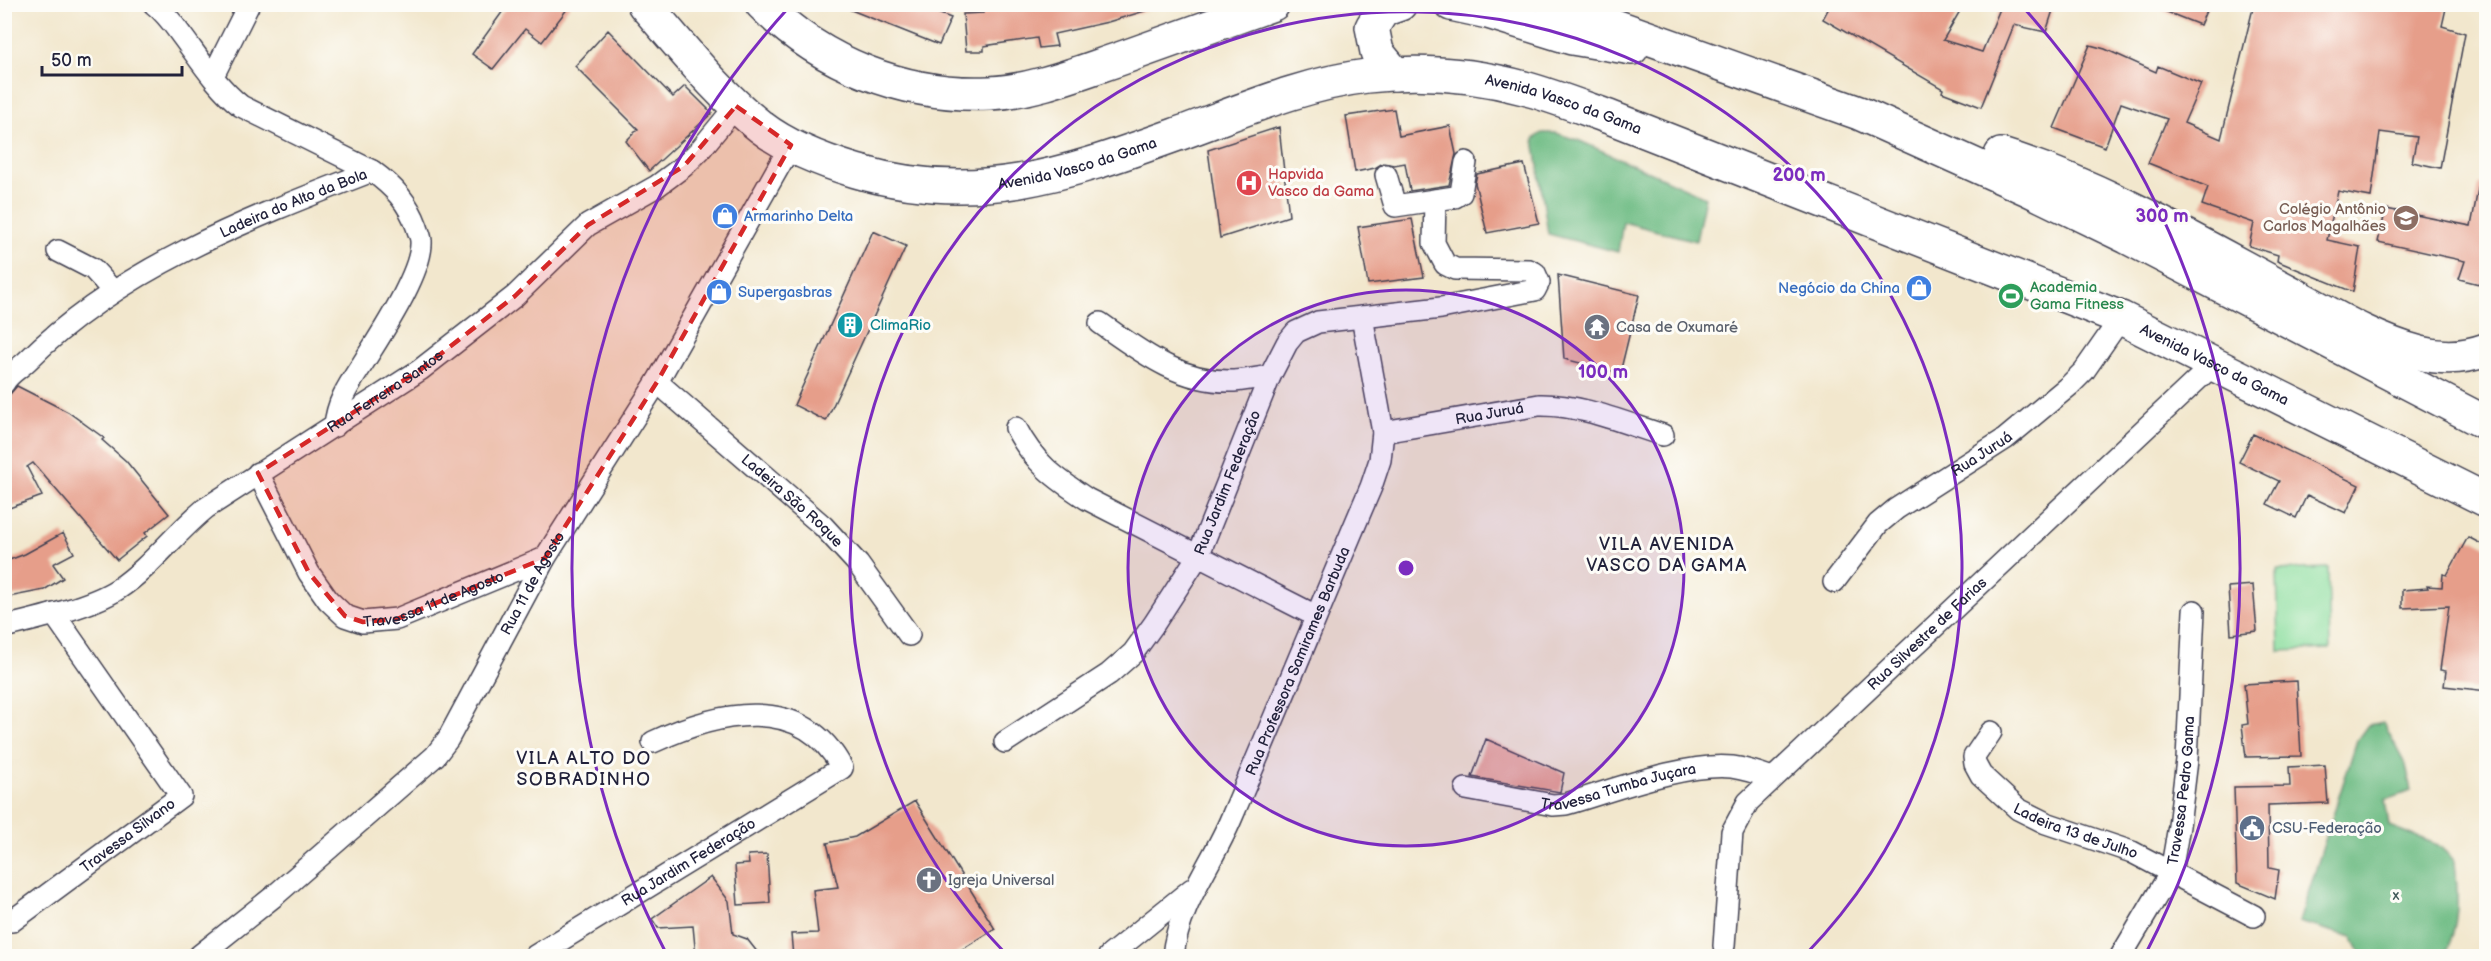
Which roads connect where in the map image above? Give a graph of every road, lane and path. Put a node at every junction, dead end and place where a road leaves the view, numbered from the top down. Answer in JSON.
{"nodes":[{"id":1,"x":154,"y":4,"type":"edge"},
{"id":2,"x":249,"y":4,"type":"edge"},
{"id":3,"x":644,"y":4,"type":"edge"},
{"id":4,"x":762,"y":4,"type":"edge"},
{"id":5,"x":1273,"y":4,"type":"edge"},
{"id":6,"x":1400,"y":4,"type":"edge"},
{"id":7,"x":1451,"y":4,"type":"edge"},
{"id":8,"x":1553,"y":4,"type":"edge"},
{"id":9,"x":1695,"y":56,"type":"junction"},
{"id":10,"x":1395,"y":74,"type":"junction"},
{"id":11,"x":213,"y":76,"type":"junction"},
{"id":12,"x":736,"y":106,"type":"junction"},
{"id":13,"x":1859,"y":112,"type":"junction"},
{"id":14,"x":791,"y":146,"type":"junction"},
{"id":15,"x":1466,"y":162,"type":"dead end"},
{"id":16,"x":372,"y":171,"type":"junction"},
{"id":17,"x":1386,"y":175,"type":"dead end"},
{"id":18,"x":1435,"y":200,"type":"junction"},
{"id":19,"x":58,"y":251,"type":"dead end"},
{"id":20,"x":114,"y":291,"type":"junction"},
{"id":21,"x":1362,"y":317,"type":"junction"},
{"id":22,"x":2121,"y":318,"type":"junction"},
{"id":23,"x":1100,"y":323,"type":"dead end"},
{"id":24,"x":2487,"y":350,"type":"edge"},
{"id":25,"x":2214,"y":364,"type":"junction"},
{"id":26,"x":1270,"y":376,"type":"junction"},
{"id":27,"x":657,"y":382,"type":"junction"},
{"id":28,"x":4,"y":383,"type":"edge"},
{"id":29,"x":2487,"y":423,"type":"edge"},
{"id":30,"x":335,"y":426,"type":"junction"},
{"id":31,"x":1016,"y":428,"type":"dead end"},
{"id":32,"x":1383,"y":432,"type":"junction"},
{"id":33,"x":1664,"y":435,"type":"dead end"},
{"id":34,"x":258,"y":473,"type":"junction"},
{"id":35,"x":2487,"y":500,"type":"edge"},
{"id":36,"x":1198,"y":556,"type":"junction"},
{"id":37,"x":545,"y":558,"type":"junction"},
{"id":38,"x":1834,"y":582,"type":"dead end"},
{"id":39,"x":2194,"y":611,"type":"dead end"},
{"id":40,"x":54,"y":614,"type":"junction"},
{"id":41,"x":1316,"y":616,"type":"junction"},
{"id":42,"x":4,"y":627,"type":"edge"},
{"id":43,"x":909,"y":635,"type":"dead end"},
{"id":44,"x":1991,"y":732,"type":"dead end"},
{"id":45,"x":653,"y":742,"type":"dead end"},
{"id":46,"x":1005,"y":742,"type":"dead end"},
{"id":47,"x":1772,"y":778,"type":"junction"},
{"id":48,"x":1466,"y":789,"type":"dead end"},
{"id":49,"x":2171,"y":872,"type":"junction"},
{"id":50,"x":1198,"y":885,"type":"junction"},
{"id":51,"x":2254,"y":916,"type":"dead end"},
{"id":52,"x":12,"y":921,"type":"dead end"},
{"id":53,"x":1724,"y":946,"type":"dead end"},
{"id":54,"x":199,"y":957,"type":"edge"},
{"id":55,"x":535,"y":957,"type":"edge"},
{"id":56,"x":1109,"y":957,"type":"edge"},
{"id":57,"x":1173,"y":957,"type":"edge"},
{"id":58,"x":2121,"y":957,"type":"edge"}],
"edges":[{"from":1,"to":11,"type":"street"},
{"from":2,"to":11,"type":"street"},
{"from":3,"to":12,"type":"main road","name":"Avenida Vasco da Gama"},
{"from":4,"to":5,"type":"main road"},
{"from":6,"to":10,"type":"main road"},
{"from":7,"to":9,"type":"main road"},
{"from":8,"to":9,"type":"main road"},
{"from":9,"to":13,"type":"main road"},
{"from":10,"to":14,"type":"main road","name":"Avenida Vasco da Gama"},
{"from":10,"to":22,"type":"main road","name":"Avenida Vasco da Gama"},
{"from":11,"to":16,"type":"street"},
{"from":12,"to":14,"type":"main road","name":"Avenida Vasco da Gama"},
{"from":12,"to":30,"type":"street","name":"Rua Ferreira Santos"},
{"from":13,"to":24,"type":"main road"},
{"from":13,"to":29,"type":"main road"},
{"from":14,"to":27,"type":"street","name":"Rua 11 de Agosto"},
{"from":15,"to":18,"type":"street"},
{"from":16,"to":20,"type":"street","name":"Ladeira do Alto da Bola"},
{"from":16,"to":30,"type":"street","name":"Ladeira do Alto da Bola"},
{"from":17,"to":18,"type":"street"},
{"from":18,"to":21,"type":"street","name":"Rua Jardim Federação"},
{"from":19,"to":20,"type":"street"},
{"from":20,"to":28,"type":"street","name":"Ladeira do Alto da Bola"},
{"from":21,"to":26,"type":"street","name":"Rua Jardim Federação"},
{"from":21,"to":32,"type":"street"},
{"from":22,"to":25,"type":"main road","name":"Avenida Vasco da Gama"},
{"from":22,"to":38,"type":"street","name":"Rua Juruá"},
{"from":23,"to":26,"type":"street"},
{"from":25,"to":35,"type":"main road","name":"Avenida Vasco da Gama"},
{"from":25,"to":47,"type":"street","name":"Rua Silvestre de Farias"},
{"from":26,"to":36,"type":"street","name":"Rua Jardim Federação"},
{"from":27,"to":37,"type":"street","name":"Rua 11 de Agosto"},
{"from":27,"to":43,"type":"street","name":"Ladeira São Roque"},
{"from":30,"to":34,"type":"street","name":"Rua Ferreira Santos"},
{"from":31,"to":36,"type":"street"},
{"from":32,"to":33,"type":"street","name":"Rua Juruá"},
{"from":32,"to":41,"type":"street","name":"Rua Professora Samirames Barbuda"},
{"from":34,"to":37,"type":"street","name":"Travessa 11 de Agosto"},
{"from":34,"to":40,"type":"street","name":"Rua Ferreira Santos"},
{"from":36,"to":41,"type":"street"},
{"from":36,"to":46,"type":"street","name":"Rua Jardim Federação"},
{"from":37,"to":54,"type":"street","name":"Rua 11 de Agosto"},
{"from":39,"to":49,"type":"street","name":"Travessa Pedro Gama"},
{"from":40,"to":42,"type":"street","name":"Rua Ferreira Santos"},
{"from":40,"to":52,"type":"street","name":"Travessa Silvano"},
{"from":41,"to":50,"type":"street","name":"Rua Professora Samirames Barbuda"},
{"from":44,"to":49,"type":"street","name":"Ladeira 13 de Julho"},
{"from":45,"to":55,"type":"street","name":"Rua Jardim Federação"},
{"from":47,"to":48,"type":"street","name":"Travessa Tumba Juçara"},
{"from":47,"to":53,"type":"street","name":"Rua Silvestre de Farias"},
{"from":49,"to":51,"type":"street","name":"Ladeira 13 de Julho"},
{"from":49,"to":58,"type":"street","name":"Travessa Pedro Gama"},
{"from":50,"to":56,"type":"street","name":"Rua Professora Samirames Barbuda"},
{"from":50,"to":57,"type":"street","name":"Rua Professora Samirames Barbuda"}]}
